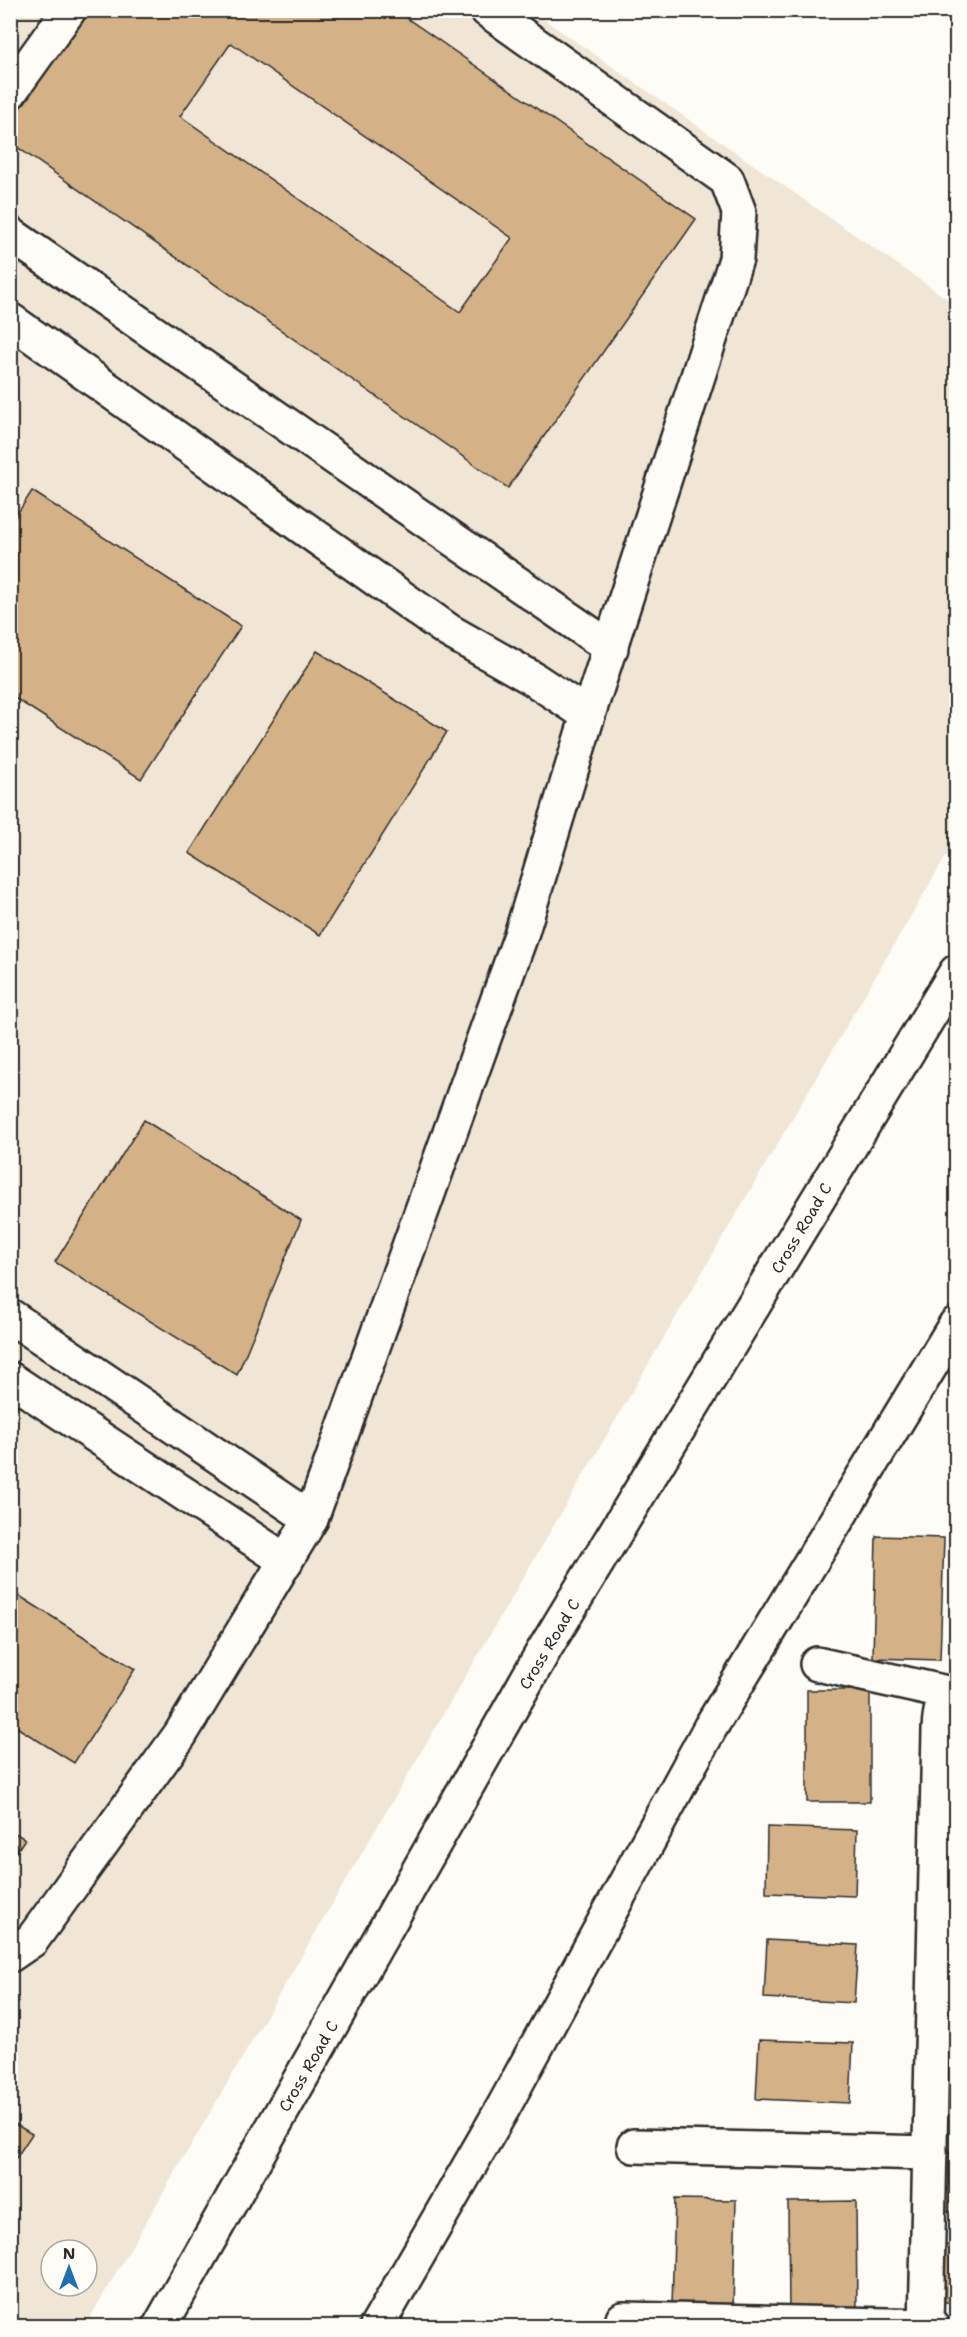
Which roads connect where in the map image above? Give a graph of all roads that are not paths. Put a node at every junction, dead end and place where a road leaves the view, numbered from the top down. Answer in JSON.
{"nodes":[{"id":1,"x":69,"y":10,"type":"edge"},
{"id":2,"x":487,"y":10,"type":"edge"},
{"id":3,"x":10,"y":92,"type":"edge"},
{"id":4,"x":10,"y":234,"type":"edge"},
{"id":5,"x":10,"y":320,"type":"edge"},
{"id":6,"x":611,"y":648,"type":"junction"},
{"id":7,"x":588,"y":715,"type":"junction"},
{"id":8,"x":957,"y":972,"type":"edge"},
{"id":9,"x":10,"y":1316,"type":"edge"},
{"id":10,"x":957,"y":1324,"type":"edge"},
{"id":11,"x":10,"y":1379,"type":"edge"},
{"id":12,"x":310,"y":1519,"type":"junction"},
{"id":13,"x":285,"y":1561,"type":"junction"},
{"id":14,"x":817,"y":1664,"type":"dead end"},
{"id":15,"x":954,"y":1693,"type":"edge"},
{"id":16,"x":10,"y":1955,"type":"edge"},
{"id":17,"x":634,"y":2146,"type":"dead end"},
{"id":18,"x":930,"y":2152,"type":"junction"},
{"id":19,"x":623,"y":2319,"type":"dead end"},
{"id":20,"x":160,"y":2326,"type":"edge"},
{"id":21,"x":377,"y":2326,"type":"edge"},
{"id":22,"x":926,"y":2326,"type":"edge"},
{"id":23,"x":932,"y":2326,"type":"edge"}],
"edges":[{"from":1,"to":3,"type":"street"},
{"from":2,"to":6,"type":"street"},
{"from":4,"to":6,"type":"street"},
{"from":5,"to":7,"type":"street"},
{"from":6,"to":7,"type":"street"},
{"from":7,"to":12,"type":"street"},
{"from":8,"to":20,"type":"street","name":"Cross Road C"},
{"from":9,"to":12,"type":"street"},
{"from":10,"to":21,"type":"street"},
{"from":11,"to":13,"type":"street"},
{"from":12,"to":13,"type":"street"},
{"from":13,"to":16,"type":"street"},
{"from":14,"to":15,"type":"street"},
{"from":15,"to":18,"type":"street"},
{"from":17,"to":18,"type":"street"},
{"from":18,"to":22,"type":"street"},
{"from":19,"to":22,"type":"street"},
{"from":22,"to":23,"type":"street"}]}
